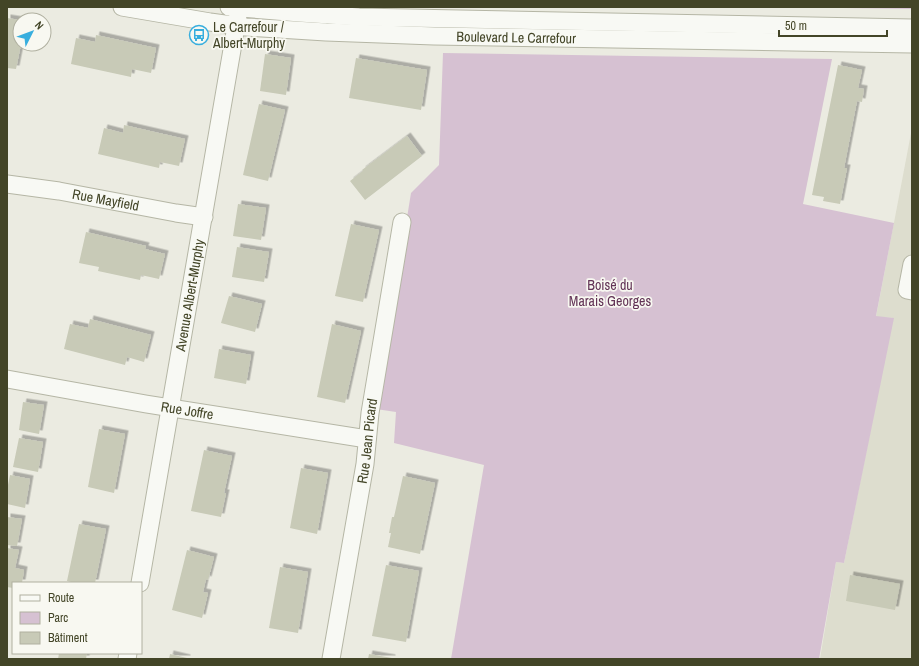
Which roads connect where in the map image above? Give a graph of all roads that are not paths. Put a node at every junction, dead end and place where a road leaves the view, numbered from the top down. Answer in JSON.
{"nodes":[{"id":1,"x":122,"y":7,"type":"edge"},
{"id":2,"x":236,"y":7,"type":"edge"},
{"id":3,"x":237,"y":26,"type":"junction"},
{"id":4,"x":912,"y":28,"type":"edge"},
{"id":5,"x":741,"y":33,"type":"junction"},
{"id":6,"x":912,"y":44,"type":"edge"},
{"id":7,"x":7,"y":184,"type":"edge"},
{"id":8,"x":204,"y":218,"type":"junction"},
{"id":9,"x":402,"y":222,"type":"dead end"},
{"id":10,"x":912,"y":264,"type":"edge"},
{"id":11,"x":912,"y":291,"type":"edge"},
{"id":12,"x":7,"y":379,"type":"edge"},
{"id":13,"x":171,"y":408,"type":"junction"},
{"id":14,"x":367,"y":439,"type":"junction"},
{"id":15,"x":140,"y":582,"type":"edge"},
{"id":16,"x":331,"y":659,"type":"edge"}],
"edges":[{"from":1,"to":3,"type":"street","name":"Boulevard Le Carrefour"},
{"from":2,"to":3,"type":"street","name":"Avenue Albert-Murphy"},
{"from":2,"to":5,"type":"street","name":"Boulevard Le Carrefour"},
{"from":3,"to":5,"type":"street","name":"Boulevard Le Carrefour"},
{"from":3,"to":8,"type":"street","name":"Avenue Albert-Murphy"},
{"from":4,"to":5,"type":"street","name":"Boulevard Le Carrefour"},
{"from":5,"to":6,"type":"street","name":"Boulevard Le Carrefour"},
{"from":7,"to":8,"type":"street","name":"Rue Mayfield"},
{"from":8,"to":13,"type":"street","name":"Avenue Albert-Murphy"},
{"from":9,"to":14,"type":"street","name":"Rue Jean Picard"},
{"from":10,"to":11,"type":"street"},
{"from":12,"to":13,"type":"street","name":"Rue Joffre"},
{"from":13,"to":14,"type":"street","name":"Rue Joffre"},
{"from":13,"to":15,"type":"street","name":"Avenue Albert-Murphy"},
{"from":14,"to":16,"type":"street","name":"Rue Jean Picard"}]}
